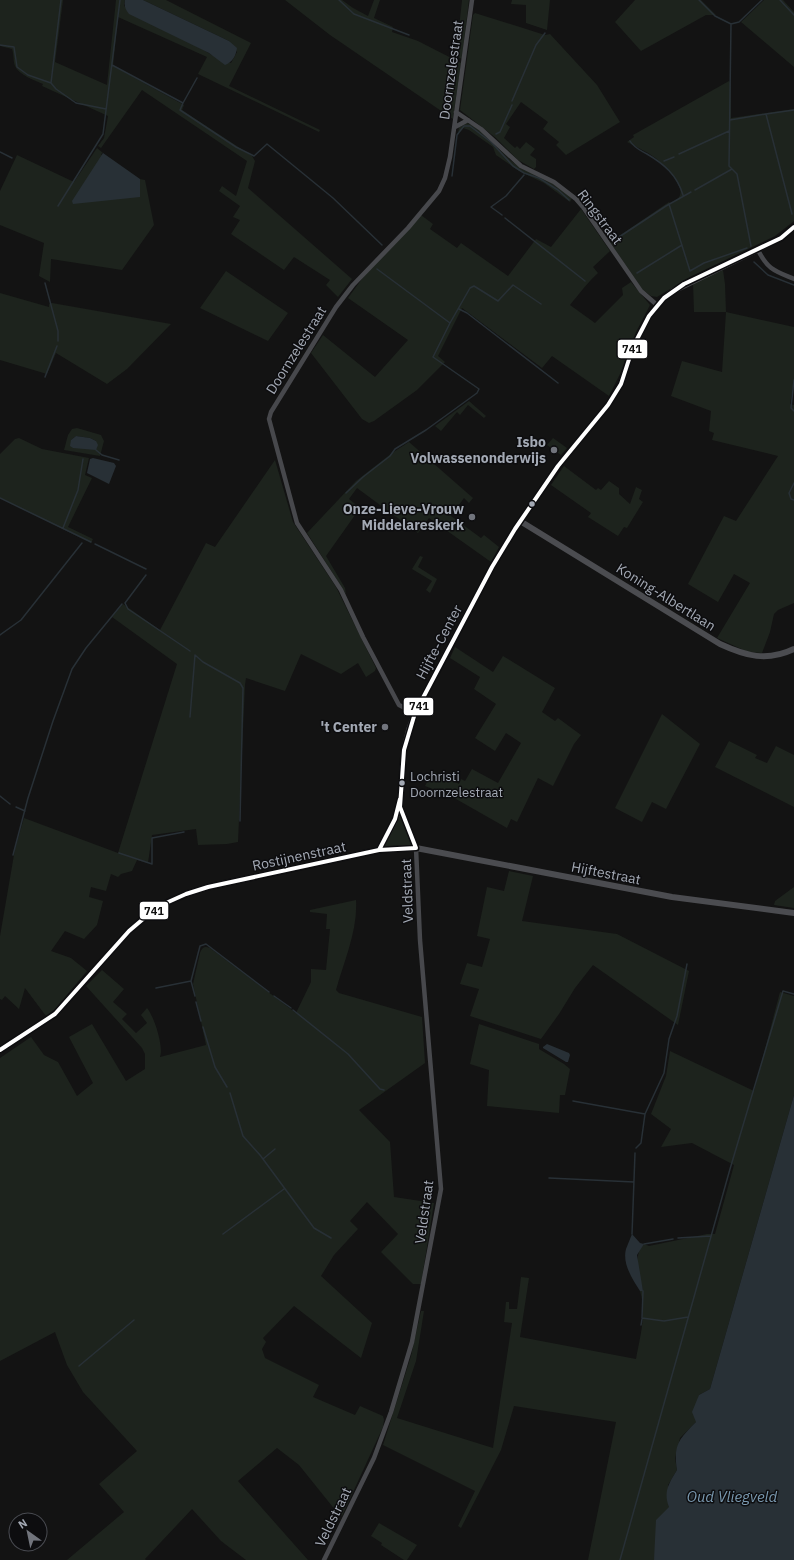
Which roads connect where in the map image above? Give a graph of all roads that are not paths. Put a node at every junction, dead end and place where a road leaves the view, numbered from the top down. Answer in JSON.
{"nodes":[{"id":1,"x":472,"y":0,"type":"edge"},
{"id":2,"x":456,"y":112,"type":"junction"},
{"id":3,"x":468,"y":120,"type":"junction"},
{"id":4,"x":455,"y":127,"type":"junction"},
{"id":5,"x":794,"y":227,"type":"edge"},
{"id":6,"x":758,"y":250,"type":"junction"},
{"id":7,"x":794,"y":279,"type":"edge"},
{"id":8,"x":657,"y":305,"type":"junction"},
{"id":9,"x":520,"y":521,"type":"junction"},
{"id":10,"x":794,"y":649,"type":"edge"},
{"id":11,"x":415,"y":713,"type":"junction"},
{"id":12,"x":400,"y":807,"type":"junction"},
{"id":13,"x":416,"y":848,"type":"junction"},
{"id":14,"x":379,"y":850,"type":"junction"},
{"id":15,"x":794,"y":913,"type":"edge"},
{"id":16,"x":0,"y":1050,"type":"edge"},
{"id":17,"x":324,"y":1560,"type":"edge"}],
"edges":[{"from":1,"to":2,"type":"street","name":"Doornzelestraat"},
{"from":2,"to":3,"type":"street","name":"Ringstraat"},
{"from":2,"to":4,"type":"street","name":"Doornzelestraat"},
{"from":3,"to":4,"type":"street"},
{"from":3,"to":8,"type":"street","name":"Ringstraat"},
{"from":4,"to":11,"type":"street","name":"Doornzelestraat"},
{"from":5,"to":6,"type":"street","name":"Hijfte-Center"},
{"from":6,"to":7,"type":"street"},
{"from":6,"to":8,"type":"street","name":"Hijfte-Center"},
{"from":8,"to":9,"type":"street","name":"Hijfte-Center"},
{"from":9,"to":10,"type":"street","name":"Koning-Albertlaan"},
{"from":9,"to":11,"type":"street","name":"Hijfte-Center"},
{"from":11,"to":12,"type":"street","name":"Hijfte-Center"},
{"from":12,"to":13,"type":"street","name":"Hijfte-Center"},
{"from":12,"to":14,"type":"street","name":"Hijfte-Center"},
{"from":13,"to":14,"type":"street","name":"Rostijnenstraat"},
{"from":13,"to":15,"type":"street","name":"Hijftestraat"},
{"from":13,"to":17,"type":"street","name":"Veldstraat"},
{"from":14,"to":16,"type":"street","name":"Rostijnenstraat"}]}
